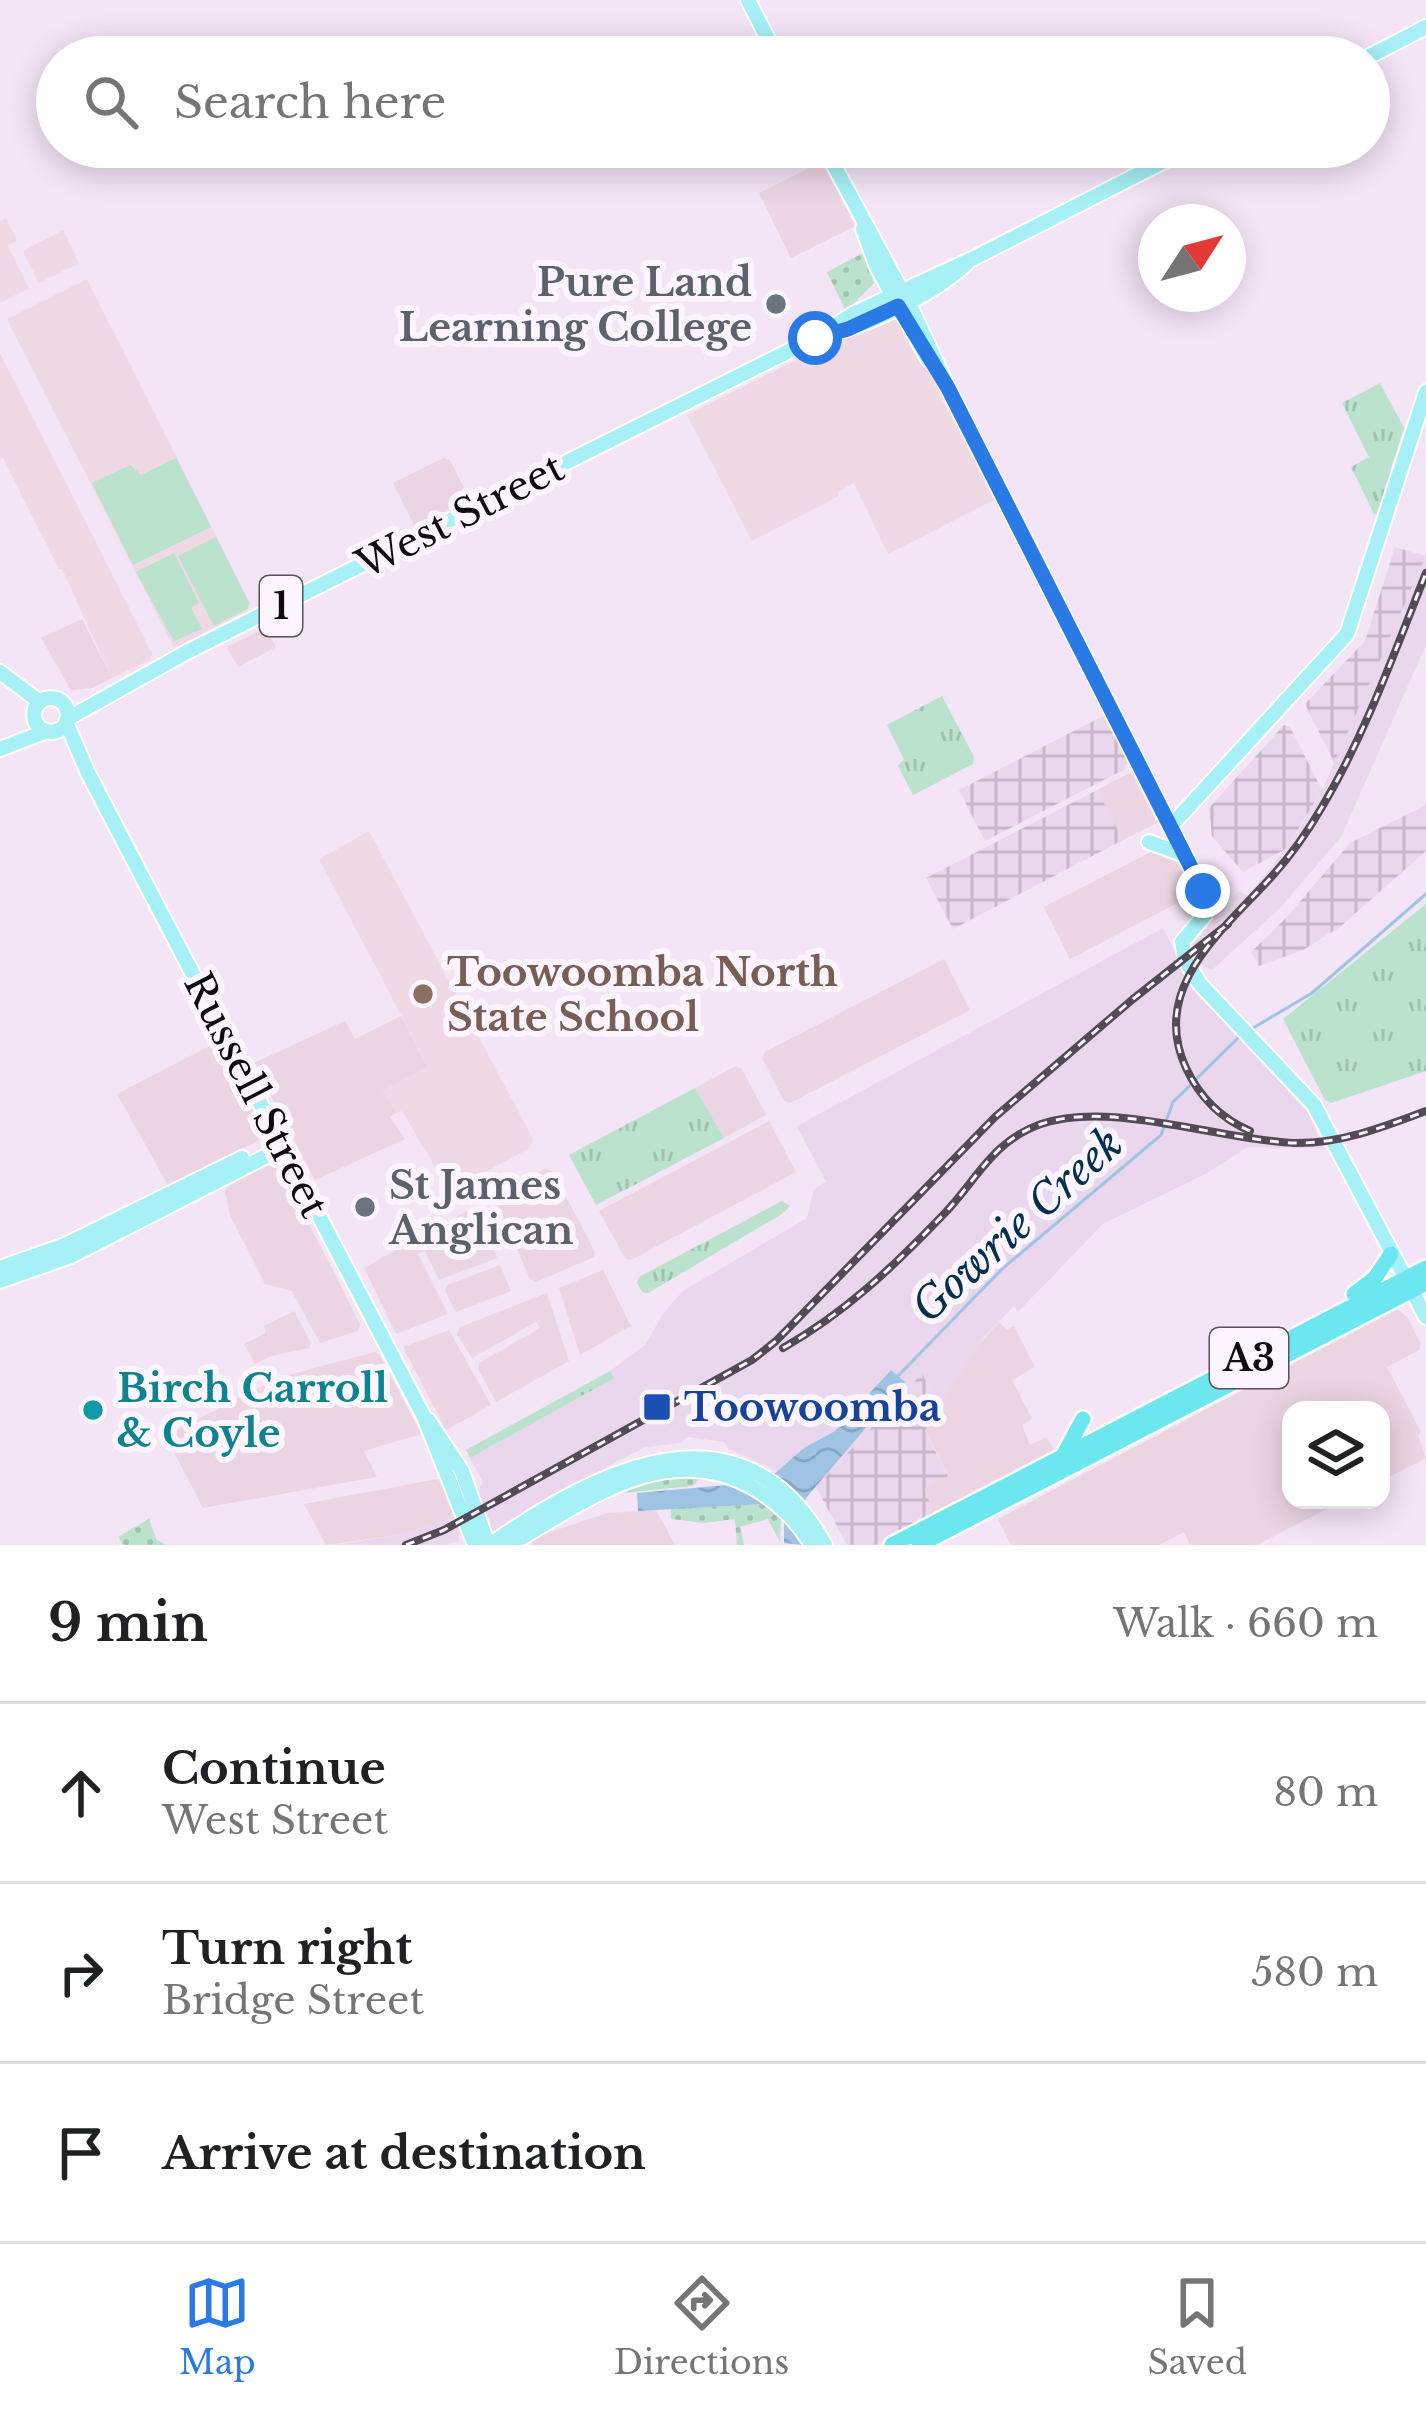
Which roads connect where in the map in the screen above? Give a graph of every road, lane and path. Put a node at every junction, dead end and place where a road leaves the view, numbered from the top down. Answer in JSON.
{"nodes":[{"id":1,"x":748,"y":0,"type":"edge"},
{"id":2,"x":1426,"y":27,"type":"edge"},
{"id":3,"x":767,"y":36,"type":"edge"},
{"id":4,"x":1390,"y":46,"type":"edge"},
{"id":5,"x":835,"y":168,"type":"edge"},
{"id":6,"x":1151,"y":168,"type":"edge"},
{"id":7,"x":860,"y":218,"type":"junction"},
{"id":8,"x":874,"y":235,"type":"junction"},
{"id":9,"x":972,"y":259,"type":"junction"},
{"id":10,"x":877,"y":267,"type":"junction"},
{"id":11,"x":927,"y":277,"type":"junction"},
{"id":12,"x":900,"y":298,"type":"junction"},
{"id":13,"x":841,"y":320,"type":"junction"},
{"id":14,"x":815,"y":338,"type":"junction"},
{"id":15,"x":1426,"y":392,"type":"edge"},
{"id":16,"x":0,"y":676,"type":"edge"},
{"id":17,"x":106,"y":695,"type":"junction"},
{"id":18,"x":58,"y":700,"type":"junction"},
{"id":19,"x":36,"y":712,"type":"junction"},
{"id":20,"x":67,"y":721,"type":"junction"},
{"id":21,"x":49,"y":731,"type":"junction"},
{"id":22,"x":1,"y":749,"type":"edge"},
{"id":23,"x":88,"y":773,"type":"junction"},
{"id":24,"x":1170,"y":826,"type":"junction"},
{"id":25,"x":1149,"y":842,"type":"dead end"},
{"id":26,"x":1185,"y":855,"type":"junction"},
{"id":27,"x":280,"y":1144,"type":"junction"},
{"id":28,"x":1391,"y":1254,"type":"junction"},
{"id":29,"x":50,"y":1257,"type":"junction"},
{"id":30,"x":0,"y":1268,"type":"edge"},
{"id":31,"x":1426,"y":1268,"type":"edge"},
{"id":32,"x":0,"y":1281,"type":"edge"},
{"id":33,"x":1414,"y":1283,"type":"edge"},
{"id":34,"x":1426,"y":1317,"type":"edge"},
{"id":35,"x":1297,"y":1333,"type":"junction"},
{"id":36,"x":424,"y":1417,"type":"junction"},
{"id":37,"x":1083,"y":1419,"type":"dead end"},
{"id":38,"x":1062,"y":1456,"type":"junction"},
{"id":39,"x":803,"y":1522,"type":"junction"},
{"id":40,"x":475,"y":1545,"type":"edge"},
{"id":41,"x":489,"y":1545,"type":"edge"},
{"id":42,"x":509,"y":1545,"type":"edge"},
{"id":43,"x":812,"y":1545,"type":"edge"},
{"id":44,"x":825,"y":1545,"type":"edge"},
{"id":45,"x":892,"y":1545,"type":"edge"},
{"id":46,"x":920,"y":1545,"type":"edge"}],
"edges":[{"from":1,"to":3,"type":"main road"},
{"from":2,"to":4,"type":"main road"},
{"from":5,"to":7,"type":"main road"},
{"from":6,"to":9,"type":"main road","name":"West Street"},
{"from":7,"to":8,"type":"main road"},
{"from":7,"to":10,"type":"main road"},
{"from":8,"to":11,"type":"main road"},
{"from":8,"to":12,"type":"main road"},
{"from":9,"to":11,"type":"main road","name":"West Street"},
{"from":9,"to":12,"type":"main road","name":"West Street"},
{"from":10,"to":12,"type":"main road"},
{"from":10,"to":13,"type":"main road"},
{"from":11,"to":12,"type":"main road","name":"West Street"},
{"from":12,"to":13,"type":"main road","name":"West Street"},
{"from":12,"to":14,"type":"main road","name":"West Street"},
{"from":12,"to":24,"type":"main road"},
{"from":13,"to":14,"type":"main road","name":"West Street"},
{"from":14,"to":17,"type":"main road","name":"West Street","number":"1"},
{"from":15,"to":24,"type":"main road"},
{"from":16,"to":19,"type":"main road","name":"Russell Street"},
{"from":17,"to":18,"type":"main road","name":"West Street","number":"1"},
{"from":17,"to":20,"type":"main road","name":"West Street","number":"1"},
{"from":18,"to":19,"type":"main road","number":"1"},
{"from":18,"to":20,"type":"main road","name":"Russell Street"},
{"from":19,"to":21,"type":"main road","name":"Russell Street"},
{"from":19,"to":22,"type":"main road","number":"1"},
{"from":20,"to":21,"type":"main road","number":"1"},
{"from":20,"to":23,"type":"main road","name":"Russell Street"},
{"from":21,"to":22,"type":"main road","number":"1"},
{"from":21,"to":23,"type":"main road","name":"Russell Street"},
{"from":23,"to":27,"type":"main road","name":"Russell Street"},
{"from":24,"to":26,"type":"main road"},
{"from":25,"to":26,"type":"main road"},
{"from":26,"to":28,"type":"main road"},
{"from":27,"to":29,"type":"main road"},
{"from":27,"to":36,"type":"main road","name":"Russell Street"},
{"from":28,"to":33,"type":"main road"},
{"from":28,"to":35,"type":"highway"},
{"from":29,"to":30,"type":"main road"},
{"from":29,"to":32,"type":"main road"},
{"from":31,"to":33,"type":"highway","number":"A3"},
{"from":33,"to":34,"type":"main road"},
{"from":33,"to":35,"type":"highway","number":"A3"},
{"from":33,"to":46,"type":"highway","number":"A3"},
{"from":35,"to":38,"type":"highway","number":"A3"},
{"from":36,"to":40,"type":"main road","name":"Russell Street"},
{"from":36,"to":41,"type":"main road","name":"Russell Street"},
{"from":37,"to":38,"type":"highway"},
{"from":38,"to":45,"type":"highway","number":"A3"},
{"from":39,"to":41,"type":"main road"},
{"from":39,"to":42,"type":"main road"},
{"from":39,"to":43,"type":"main road"},
{"from":39,"to":44,"type":"main road"}]}
